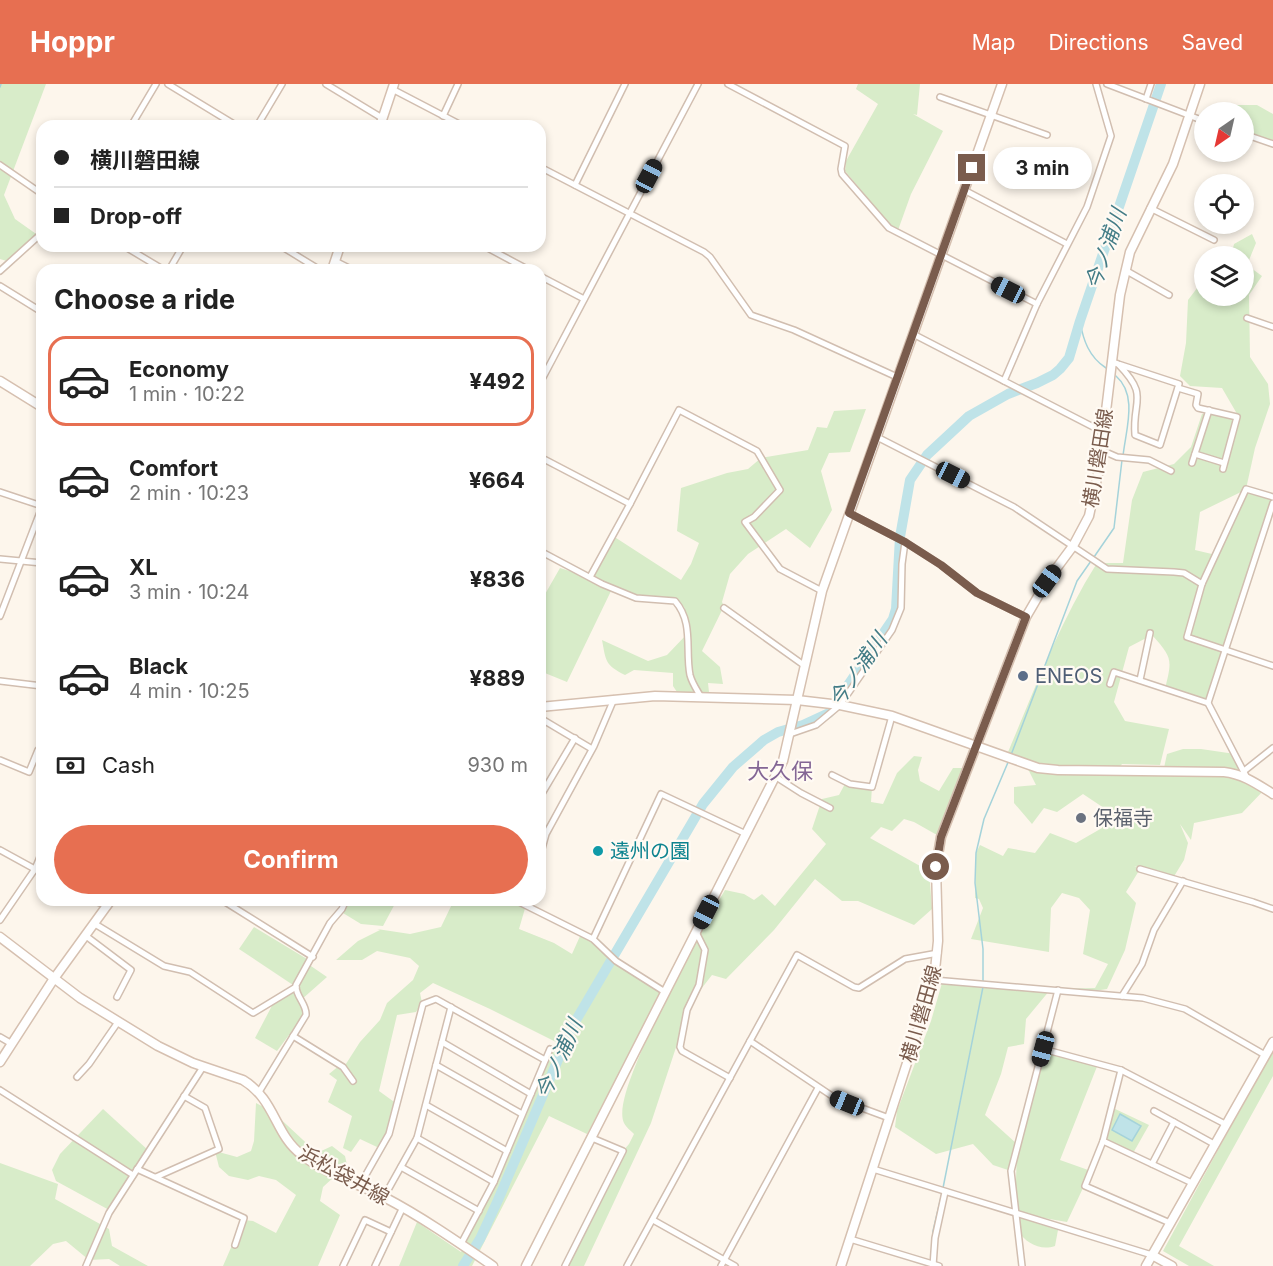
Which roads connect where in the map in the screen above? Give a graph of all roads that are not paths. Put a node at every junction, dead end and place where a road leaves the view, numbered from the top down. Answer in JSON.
{"nodes":[{"id":1,"x":156,"y":84,"type":"edge"},
{"id":2,"x":168,"y":84,"type":"edge"},
{"id":3,"x":282,"y":84,"type":"edge"},
{"id":4,"x":326,"y":84,"type":"edge"},
{"id":5,"x":458,"y":84,"type":"edge"},
{"id":6,"x":625,"y":84,"type":"edge"},
{"id":7,"x":698,"y":84,"type":"edge"},
{"id":8,"x":728,"y":84,"type":"edge"},
{"id":9,"x":1002,"y":84,"type":"edge"},
{"id":10,"x":1096,"y":84,"type":"edge"},
{"id":11,"x":1107,"y":84,"type":"edge"},
{"id":12,"x":1151,"y":84,"type":"edge"},
{"id":13,"x":1200,"y":84,"type":"edge"},
{"id":14,"x":393,"y":87,"type":"edge"},
{"id":15,"x":940,"y":97,"type":"dead end"},
{"id":16,"x":1147,"y":99,"type":"junction"},
{"id":17,"x":991,"y":115,"type":"junction"},
{"id":18,"x":443,"y":116,"type":"junction"},
{"id":19,"x":1190,"y":116,"type":"junction"},
{"id":20,"x":1194,"y":117,"type":"edge"},
{"id":21,"x":135,"y":120,"type":"edge"},
{"id":22,"x":227,"y":120,"type":"edge"},
{"id":23,"x":261,"y":120,"type":"edge"},
{"id":24,"x":378,"y":120,"type":"edge"},
{"id":25,"x":382,"y":120,"type":"edge"},
{"id":26,"x":451,"y":120,"type":"edge"},
{"id":27,"x":1047,"y":135,"type":"dead end"},
{"id":28,"x":1254,"y":137,"type":"edge"},
{"id":29,"x":1273,"y":144,"type":"edge"},
{"id":30,"x":0,"y":165,"type":"edge"},
{"id":31,"x":546,"y":170,"type":"edge"},
{"id":32,"x":575,"y":185,"type":"junction"},
{"id":33,"x":36,"y":190,"type":"edge"},
{"id":34,"x":964,"y":190,"type":"junction"},
{"id":35,"x":1150,"y":208,"type":"junction"},
{"id":36,"x":630,"y":213,"type":"junction"},
{"id":37,"x":36,"y":238,"type":"edge"},
{"id":38,"x":1214,"y":240,"type":"dead end"},
{"id":39,"x":1067,"y":244,"type":"junction"},
{"id":40,"x":134,"y":252,"type":"edge"},
{"id":41,"x":291,"y":252,"type":"edge"},
{"id":42,"x":338,"y":252,"type":"edge"},
{"id":43,"x":495,"y":252,"type":"edge"},
{"id":44,"x":941,"y":256,"type":"junction"},
{"id":45,"x":335,"y":261,"type":"junction"},
{"id":46,"x":154,"y":264,"type":"edge"},
{"id":47,"x":310,"y":264,"type":"edge"},
{"id":48,"x":334,"y":264,"type":"edge"},
{"id":49,"x":341,"y":264,"type":"edge"},
{"id":50,"x":518,"y":264,"type":"edge"},
{"id":51,"x":1125,"y":270,"type":"junction"},
{"id":52,"x":0,"y":271,"type":"edge"},
{"id":53,"x":546,"y":279,"type":"edge"},
{"id":54,"x":0,"y":286,"type":"edge"},
{"id":55,"x":1169,"y":295,"type":"dead end"},
{"id":56,"x":584,"y":299,"type":"junction"},
{"id":57,"x":1037,"y":304,"type":"junction"},
{"id":58,"x":36,"y":308,"type":"edge"},
{"id":59,"x":1247,"y":318,"type":"dead end"},
{"id":60,"x":1273,"y":327,"type":"edge"},
{"id":61,"x":913,"y":334,"type":"junction"},
{"id":62,"x":1115,"y":363,"type":"junction"},
{"id":63,"x":547,"y":370,"type":"edge"},
{"id":64,"x":897,"y":377,"type":"junction"},
{"id":65,"x":1004,"y":381,"type":"junction"},
{"id":66,"x":0,"y":382,"type":"edge"},
{"id":67,"x":1178,"y":388,"type":"junction"},
{"id":68,"x":36,"y":403,"type":"edge"},
{"id":69,"x":1209,"y":410,"type":"junction"},
{"id":70,"x":1103,"y":432,"type":"junction"},
{"id":71,"x":876,"y":436,"type":"junction"},
{"id":72,"x":1101,"y":450,"type":"junction"},
{"id":73,"x":1195,"y":454,"type":"junction"},
{"id":74,"x":546,"y":460,"type":"edge"},
{"id":75,"x":1192,"y":464,"type":"dead end"},
{"id":76,"x":1171,"y":471,"type":"dead end"},
{"id":77,"x":0,"y":492,"type":"edge"},
{"id":78,"x":1273,"y":497,"type":"edge"},
{"id":79,"x":1273,"y":503,"type":"edge"},
{"id":80,"x":36,"y":504,"type":"edge"},
{"id":81,"x":630,"y":504,"type":"junction"},
{"id":82,"x":849,"y":513,"type":"junction"},
{"id":83,"x":36,"y":522,"type":"edge"},
{"id":84,"x":905,"y":542,"type":"junction"},
{"id":85,"x":1073,"y":546,"type":"junction"},
{"id":86,"x":546,"y":554,"type":"edge"},
{"id":87,"x":0,"y":559,"type":"edge"},
{"id":88,"x":21,"y":561,"type":"junction"},
{"id":89,"x":36,"y":562,"type":"edge"},
{"id":90,"x":590,"y":577,"type":"junction"},
{"id":91,"x":1202,"y":584,"type":"junction"},
{"id":92,"x":822,"y":591,"type":"junction"},
{"id":93,"x":724,"y":608,"type":"dead end"},
{"id":94,"x":0,"y":616,"type":"edge"},
{"id":95,"x":1026,"y":617,"type":"junction"},
{"id":96,"x":1150,"y":633,"type":"dead end"},
{"id":97,"x":1225,"y":649,"type":"junction"},
{"id":98,"x":805,"y":666,"type":"junction"},
{"id":99,"x":1273,"y":666,"type":"edge"},
{"id":100,"x":0,"y":681,"type":"edge"},
{"id":101,"x":1140,"y":681,"type":"junction"},
{"id":102,"x":1110,"y":684,"type":"dead end"},
{"id":103,"x":36,"y":685,"type":"edge"},
{"id":104,"x":701,"y":697,"type":"junction"},
{"id":105,"x":614,"y":699,"type":"junction"},
{"id":106,"x":797,"y":700,"type":"junction"},
{"id":107,"x":1208,"y":703,"type":"junction"},
{"id":108,"x":840,"y":705,"type":"junction"},
{"id":109,"x":546,"y":706,"type":"edge"},
{"id":110,"x":892,"y":716,"type":"junction"},
{"id":111,"x":546,"y":721,"type":"edge"},
{"id":112,"x":790,"y":734,"type":"junction"},
{"id":113,"x":575,"y":738,"type":"junction"},
{"id":114,"x":976,"y":746,"type":"junction"},
{"id":115,"x":1273,"y":748,"type":"edge"},
{"id":116,"x":592,"y":749,"type":"junction"},
{"id":117,"x":36,"y":755,"type":"edge"},
{"id":118,"x":0,"y":760,"type":"edge"},
{"id":119,"x":832,"y":774,"type":"dead end"},
{"id":120,"x":1246,"y":775,"type":"junction"},
{"id":121,"x":776,"y":777,"type":"junction"},
{"id":122,"x":546,"y":787,"type":"edge"},
{"id":123,"x":1273,"y":794,"type":"edge"},
{"id":124,"x":830,"y":808,"type":"dead end"},
{"id":125,"x":546,"y":834,"type":"edge"},
{"id":126,"x":746,"y":834,"type":"junction"},
{"id":127,"x":0,"y":850,"type":"edge"},
{"id":128,"x":35,"y":869,"type":"joint"},
{"id":129,"x":1140,"y":869,"type":"dead end"},
{"id":130,"x":1183,"y":881,"type":"junction"},
{"id":131,"x":107,"y":906,"type":"edge"},
{"id":132,"x":231,"y":906,"type":"edge"},
{"id":133,"x":343,"y":906,"type":"edge"},
{"id":134,"x":529,"y":906,"type":"edge"},
{"id":135,"x":1273,"y":909,"type":"edge"},
{"id":136,"x":0,"y":920,"type":"edge"},
{"id":137,"x":96,"y":924,"type":"junction"},
{"id":138,"x":696,"y":932,"type":"junction"},
{"id":139,"x":86,"y":936,"type":"junction"},
{"id":140,"x":0,"y":937,"type":"edge"},
{"id":141,"x":593,"y":939,"type":"junction"},
{"id":142,"x":938,"y":953,"type":"junction"},
{"id":143,"x":312,"y":957,"type":"junction"},
{"id":144,"x":53,"y":980,"type":"junction"},
{"id":145,"x":934,"y":980,"type":"junction"},
{"id":146,"x":296,"y":987,"type":"junction"},
{"id":147,"x":1058,"y":990,"type":"junction"},
{"id":148,"x":665,"y":992,"type":"junction"},
{"id":149,"x":1122,"y":996,"type":"junction"},
{"id":150,"x":117,"y":997,"type":"dead end"},
{"id":151,"x":451,"y":1007,"type":"junction"},
{"id":152,"x":118,"y":1022,"type":"junction"},
{"id":153,"x":293,"y":1036,"type":"junction"},
{"id":154,"x":0,"y":1037,"type":"edge"},
{"id":155,"x":750,"y":1041,"type":"junction"},
{"id":156,"x":442,"y":1042,"type":"junction"},
{"id":157,"x":1273,"y":1042,"type":"edge"},
{"id":158,"x":12,"y":1044,"type":"junction"},
{"id":159,"x":550,"y":1049,"type":"dead end"},
{"id":160,"x":1043,"y":1049,"type":"junction"},
{"id":161,"x":1265,"y":1055,"type":"junction"},
{"id":162,"x":545,"y":1060,"type":"junction"},
{"id":163,"x":0,"y":1062,"type":"edge"},
{"id":164,"x":436,"y":1065,"type":"junction"},
{"id":165,"x":203,"y":1067,"type":"junction"},
{"id":166,"x":1120,"y":1070,"type":"junction"},
{"id":167,"x":77,"y":1077,"type":"dead end"},
{"id":168,"x":730,"y":1078,"type":"junction"},
{"id":169,"x":353,"y":1081,"type":"dead end"},
{"id":170,"x":818,"y":1088,"type":"junction"},
{"id":171,"x":0,"y":1090,"type":"edge"},
{"id":172,"x":259,"y":1092,"type":"junction"},
{"id":173,"x":531,"y":1094,"type":"junction"},
{"id":174,"x":184,"y":1096,"type":"junction"},
{"id":175,"x":426,"y":1105,"type":"junction"},
{"id":176,"x":1154,"y":1112,"type":"dead end"},
{"id":177,"x":522,"y":1114,"type":"junction"},
{"id":178,"x":889,"y":1118,"type":"junction"},
{"id":179,"x":1174,"y":1122,"type":"junction"},
{"id":180,"x":1226,"y":1124,"type":"junction"},
{"id":181,"x":417,"y":1138,"type":"junction"},
{"id":182,"x":592,"y":1138,"type":"junction"},
{"id":183,"x":1102,"y":1141,"type":"junction"},
{"id":184,"x":1214,"y":1144,"type":"junction"},
{"id":185,"x":507,"y":1151,"type":"junction"},
{"id":186,"x":1152,"y":1164,"type":"junction"},
{"id":187,"x":401,"y":1167,"type":"junction"},
{"id":188,"x":137,"y":1169,"type":"junction"},
{"id":189,"x":873,"y":1169,"type":"junction"},
{"id":190,"x":133,"y":1175,"type":"junction"},
{"id":191,"x":156,"y":1177,"type":"junction"},
{"id":192,"x":494,"y":1182,"type":"junction"},
{"id":193,"x":1192,"y":1183,"type":"junction"},
{"id":194,"x":360,"y":1185,"type":"junction"},
{"id":195,"x":945,"y":1192,"type":"junction"},
{"id":196,"x":384,"y":1197,"type":"junction"},
{"id":197,"x":403,"y":1208,"type":"junction"},
{"id":198,"x":479,"y":1211,"type":"junction"},
{"id":199,"x":1015,"y":1213,"type":"junction"},
{"id":200,"x":653,"y":1220,"type":"junction"},
{"id":201,"x":1170,"y":1223,"type":"junction"},
{"id":202,"x":391,"y":1232,"type":"junction"},
{"id":203,"x":850,"y":1239,"type":"junction"},
{"id":204,"x":460,"y":1244,"type":"junction"},
{"id":205,"x":235,"y":1245,"type":"dead end"},
{"id":206,"x":1152,"y":1255,"type":"junction"},
{"id":207,"x":724,"y":1259,"type":"junction"},
{"id":208,"x":933,"y":1264,"type":"edge"},
{"id":209,"x":86,"y":1266,"type":"edge"},
{"id":210,"x":343,"y":1266,"type":"edge"},
{"id":211,"x":375,"y":1266,"type":"edge"},
{"id":212,"x":493,"y":1266,"type":"edge"},
{"id":213,"x":526,"y":1266,"type":"edge"},
{"id":214,"x":566,"y":1266,"type":"edge"},
{"id":215,"x":627,"y":1266,"type":"edge"},
{"id":216,"x":721,"y":1266,"type":"edge"},
{"id":217,"x":735,"y":1266,"type":"edge"},
{"id":218,"x":841,"y":1266,"type":"edge"},
{"id":219,"x":1022,"y":1266,"type":"edge"},
{"id":220,"x":1146,"y":1266,"type":"edge"},
{"id":221,"x":1173,"y":1266,"type":"edge"}],
"edges":[{"from":1,"to":21,"type":"street"},
{"from":2,"to":22,"type":"street"},
{"from":3,"to":23,"type":"street"},
{"from":4,"to":24,"type":"street"},
{"from":5,"to":18,"type":"street"},
{"from":6,"to":32,"type":"street"},
{"from":7,"to":36,"type":"street"},
{"from":8,"to":44,"type":"street"},
{"from":9,"to":17,"type":"street"},
{"from":10,"to":39,"type":"street"},
{"from":11,"to":16,"type":"street"},
{"from":12,"to":16,"type":"street"},
{"from":13,"to":19,"type":"street","name":"横川磐田線"},
{"from":14,"to":18,"type":"street"},
{"from":14,"to":25,"type":"street"},
{"from":15,"to":17,"type":"street"},
{"from":16,"to":19,"type":"street"},
{"from":17,"to":27,"type":"street"},
{"from":17,"to":34,"type":"street"},
{"from":18,"to":26,"type":"street"},
{"from":19,"to":20,"type":"street"},
{"from":19,"to":35,"type":"street","name":"横川磐田線"},
{"from":28,"to":29,"type":"street"},
{"from":30,"to":33,"type":"street"},
{"from":31,"to":32,"type":"street"},
{"from":32,"to":36,"type":"street"},
{"from":34,"to":39,"type":"street"},
{"from":34,"to":44,"type":"street"},
{"from":35,"to":38,"type":"street"},
{"from":35,"to":51,"type":"street","name":"横川磐田線"},
{"from":36,"to":56,"type":"street"},
{"from":36,"to":64,"type":"street"},
{"from":37,"to":52,"type":"street"},
{"from":39,"to":57,"type":"street"},
{"from":40,"to":46,"type":"street"},
{"from":41,"to":47,"type":"street"},
{"from":42,"to":45,"type":"street"},
{"from":43,"to":50,"type":"street"},
{"from":44,"to":57,"type":"street"},
{"from":44,"to":61,"type":"street"},
{"from":45,"to":48,"type":"street"},
{"from":45,"to":49,"type":"street"},
{"from":51,"to":55,"type":"street"},
{"from":51,"to":62,"type":"street","name":"横川磐田線"},
{"from":53,"to":56,"type":"street"},
{"from":54,"to":58,"type":"street"},
{"from":56,"to":63,"type":"street"},
{"from":57,"to":65,"type":"street"},
{"from":59,"to":60,"type":"street"},
{"from":61,"to":64,"type":"street"},
{"from":61,"to":65,"type":"street"},
{"from":62,"to":67,"type":"street"},
{"from":62,"to":67,"type":"street"},
{"from":62,"to":70,"type":"street","name":"横川磐田線"},
{"from":64,"to":71,"type":"street"},
{"from":65,"to":70,"type":"street"},
{"from":66,"to":68,"type":"street"},
{"from":67,"to":69,"type":"street"},
{"from":69,"to":73,"type":"street"},
{"from":69,"to":73,"type":"street"},
{"from":70,"to":72,"type":"street","name":"横川磐田線"},
{"from":71,"to":82,"type":"street"},
{"from":71,"to":85,"type":"street"},
{"from":72,"to":76,"type":"street"},
{"from":72,"to":85,"type":"street","name":"横川磐田線"},
{"from":73,"to":75,"type":"street"},
{"from":74,"to":81,"type":"street"},
{"from":77,"to":80,"type":"street"},
{"from":78,"to":91,"type":"street"},
{"from":79,"to":97,"type":"street"},
{"from":81,"to":90,"type":"street"},
{"from":81,"to":92,"type":"street"},
{"from":82,"to":84,"type":"street"},
{"from":82,"to":92,"type":"street"},
{"from":83,"to":88,"type":"street"},
{"from":84,"to":95,"type":"street"},
{"from":84,"to":108,"type":"street"},
{"from":85,"to":91,"type":"street"},
{"from":85,"to":95,"type":"street","name":"横川磐田線"},
{"from":86,"to":90,"type":"street"},
{"from":87,"to":88,"type":"street"},
{"from":88,"to":89,"type":"street"},
{"from":88,"to":94,"type":"street"},
{"from":90,"to":104,"type":"street"},
{"from":91,"to":97,"type":"street"},
{"from":92,"to":98,"type":"street"},
{"from":93,"to":98,"type":"street"},
{"from":95,"to":114,"type":"street","name":"横川磐田線"},
{"from":96,"to":101,"type":"street"},
{"from":97,"to":99,"type":"street"},
{"from":97,"to":107,"type":"street"},
{"from":98,"to":106,"type":"street"},
{"from":100,"to":103,"type":"street"},
{"from":101,"to":102,"type":"street"},
{"from":101,"to":107,"type":"street"},
{"from":104,"to":105,"type":"street"},
{"from":104,"to":106,"type":"street"},
{"from":105,"to":109,"type":"street"},
{"from":105,"to":116,"type":"street"},
{"from":106,"to":108,"type":"street"},
{"from":106,"to":112,"type":"street"},
{"from":107,"to":120,"type":"street"},
{"from":108,"to":110,"type":"street"},
{"from":108,"to":112,"type":"street"},
{"from":110,"to":114,"type":"street"},
{"from":110,"to":119,"type":"street"},
{"from":111,"to":113,"type":"street"},
{"from":112,"to":121,"type":"street"},
{"from":113,"to":116,"type":"street"},
{"from":113,"to":122,"type":"street"},
{"from":114,"to":120,"type":"street"},
{"from":114,"to":142,"type":"street","name":"横川磐田線"},
{"from":115,"to":120,"type":"street"},
{"from":116,"to":125,"type":"street"},
{"from":117,"to":118,"type":"street"},
{"from":120,"to":123,"type":"street"},
{"from":121,"to":124,"type":"street"},
{"from":121,"to":126,"type":"street"},
{"from":126,"to":138,"type":"street"},
{"from":126,"to":141,"type":"street"},
{"from":127,"to":128,"type":"street"},
{"from":128,"to":136,"type":"street"},
{"from":129,"to":130,"type":"street"},
{"from":130,"to":135,"type":"street"},
{"from":130,"to":149,"type":"street"},
{"from":131,"to":137,"type":"street"},
{"from":132,"to":143,"type":"street"},
{"from":133,"to":143,"type":"street"},
{"from":134,"to":141,"type":"street"},
{"from":137,"to":139,"type":"street"},
{"from":137,"to":146,"type":"street"},
{"from":138,"to":148,"type":"street"},
{"from":138,"to":168,"type":"street"},
{"from":139,"to":144,"type":"street"},
{"from":139,"to":150,"type":"street"},
{"from":140,"to":144,"type":"street","name":"浜松袋井線"},
{"from":141,"to":148,"type":"street"},
{"from":142,"to":145,"type":"street","name":"横川磐田線"},
{"from":142,"to":155,"type":"street"},
{"from":143,"to":146,"type":"street"},
{"from":144,"to":152,"type":"street","name":"浜松袋井線"},
{"from":144,"to":158,"type":"street"},
{"from":145,"to":147,"type":"street"},
{"from":145,"to":178,"type":"street","name":"横川磐田線"},
{"from":146,"to":153,"type":"street"},
{"from":147,"to":149,"type":"street"},
{"from":147,"to":160,"type":"street"},
{"from":148,"to":182,"type":"street"},
{"from":149,"to":161,"type":"street"},
{"from":151,"to":156,"type":"street"},
{"from":151,"to":162,"type":"street"},
{"from":151,"to":194,"type":"street"},
{"from":152,"to":165,"type":"street","name":"浜松袋井線"},
{"from":152,"to":167,"type":"street"},
{"from":153,"to":169,"type":"street"},
{"from":153,"to":172,"type":"street"},
{"from":154,"to":158,"type":"street"},
{"from":155,"to":168,"type":"street"},
{"from":155,"to":170,"type":"street"},
{"from":156,"to":164,"type":"street"},
{"from":156,"to":173,"type":"street"},
{"from":157,"to":161,"type":"street"},
{"from":158,"to":163,"type":"street"},
{"from":159,"to":162,"type":"street"},
{"from":160,"to":166,"type":"street"},
{"from":160,"to":199,"type":"street"},
{"from":161,"to":180,"type":"street"},
{"from":162,"to":173,"type":"street"},
{"from":164,"to":175,"type":"street"},
{"from":164,"to":177,"type":"street"},
{"from":165,"to":172,"type":"street","name":"浜松袋井線"},
{"from":165,"to":174,"type":"street"},
{"from":166,"to":180,"type":"street"},
{"from":166,"to":183,"type":"street"},
{"from":168,"to":200,"type":"street"},
{"from":170,"to":178,"type":"street"},
{"from":170,"to":207,"type":"street"},
{"from":171,"to":190,"type":"street"},
{"from":172,"to":194,"type":"street","name":"浜松袋井線"},
{"from":173,"to":177,"type":"street"},
{"from":174,"to":188,"type":"street"},
{"from":174,"to":191,"type":"street"},
{"from":175,"to":181,"type":"street"},
{"from":175,"to":185,"type":"street"},
{"from":176,"to":179,"type":"street"},
{"from":177,"to":185,"type":"street"},
{"from":178,"to":189,"type":"street","name":"横川磐田線"},
{"from":179,"to":184,"type":"street"},
{"from":179,"to":186,"type":"street"},
{"from":180,"to":184,"type":"street"},
{"from":181,"to":187,"type":"street"},
{"from":181,"to":192,"type":"street"},
{"from":182,"to":213,"type":"street"},
{"from":182,"to":214,"type":"street"},
{"from":183,"to":186,"type":"street"},
{"from":183,"to":201,"type":"street"},
{"from":184,"to":193,"type":"street"},
{"from":185,"to":192,"type":"street"},
{"from":186,"to":193,"type":"street"},
{"from":187,"to":196,"type":"street"},
{"from":187,"to":198,"type":"street"},
{"from":188,"to":190,"type":"street"},
{"from":188,"to":191,"type":"street"},
{"from":189,"to":195,"type":"street"},
{"from":189,"to":203,"type":"street","name":"横川磐田線"},
{"from":190,"to":209,"type":"street"},
{"from":191,"to":205,"type":"street"},
{"from":192,"to":198,"type":"street"},
{"from":193,"to":201,"type":"street"},
{"from":194,"to":196,"type":"street","name":"浜松袋井線"},
{"from":195,"to":199,"type":"street"},
{"from":195,"to":208,"type":"street"},
{"from":196,"to":197,"type":"street","name":"浜松袋井線"},
{"from":197,"to":202,"type":"street"},
{"from":197,"to":204,"type":"street","name":"浜松袋井線"},
{"from":198,"to":204,"type":"street"},
{"from":199,"to":206,"type":"street"},
{"from":199,"to":219,"type":"street"},
{"from":200,"to":207,"type":"street"},
{"from":200,"to":215,"type":"street"},
{"from":201,"to":206,"type":"street"},
{"from":202,"to":210,"type":"street"},
{"from":202,"to":211,"type":"street"},
{"from":203,"to":208,"type":"street"},
{"from":203,"to":218,"type":"street","name":"横川磐田線"},
{"from":204,"to":212,"type":"street","name":"浜松袋井線"},
{"from":206,"to":220,"type":"street"},
{"from":206,"to":221,"type":"street"},
{"from":207,"to":216,"type":"street"},
{"from":207,"to":217,"type":"street"}]}
